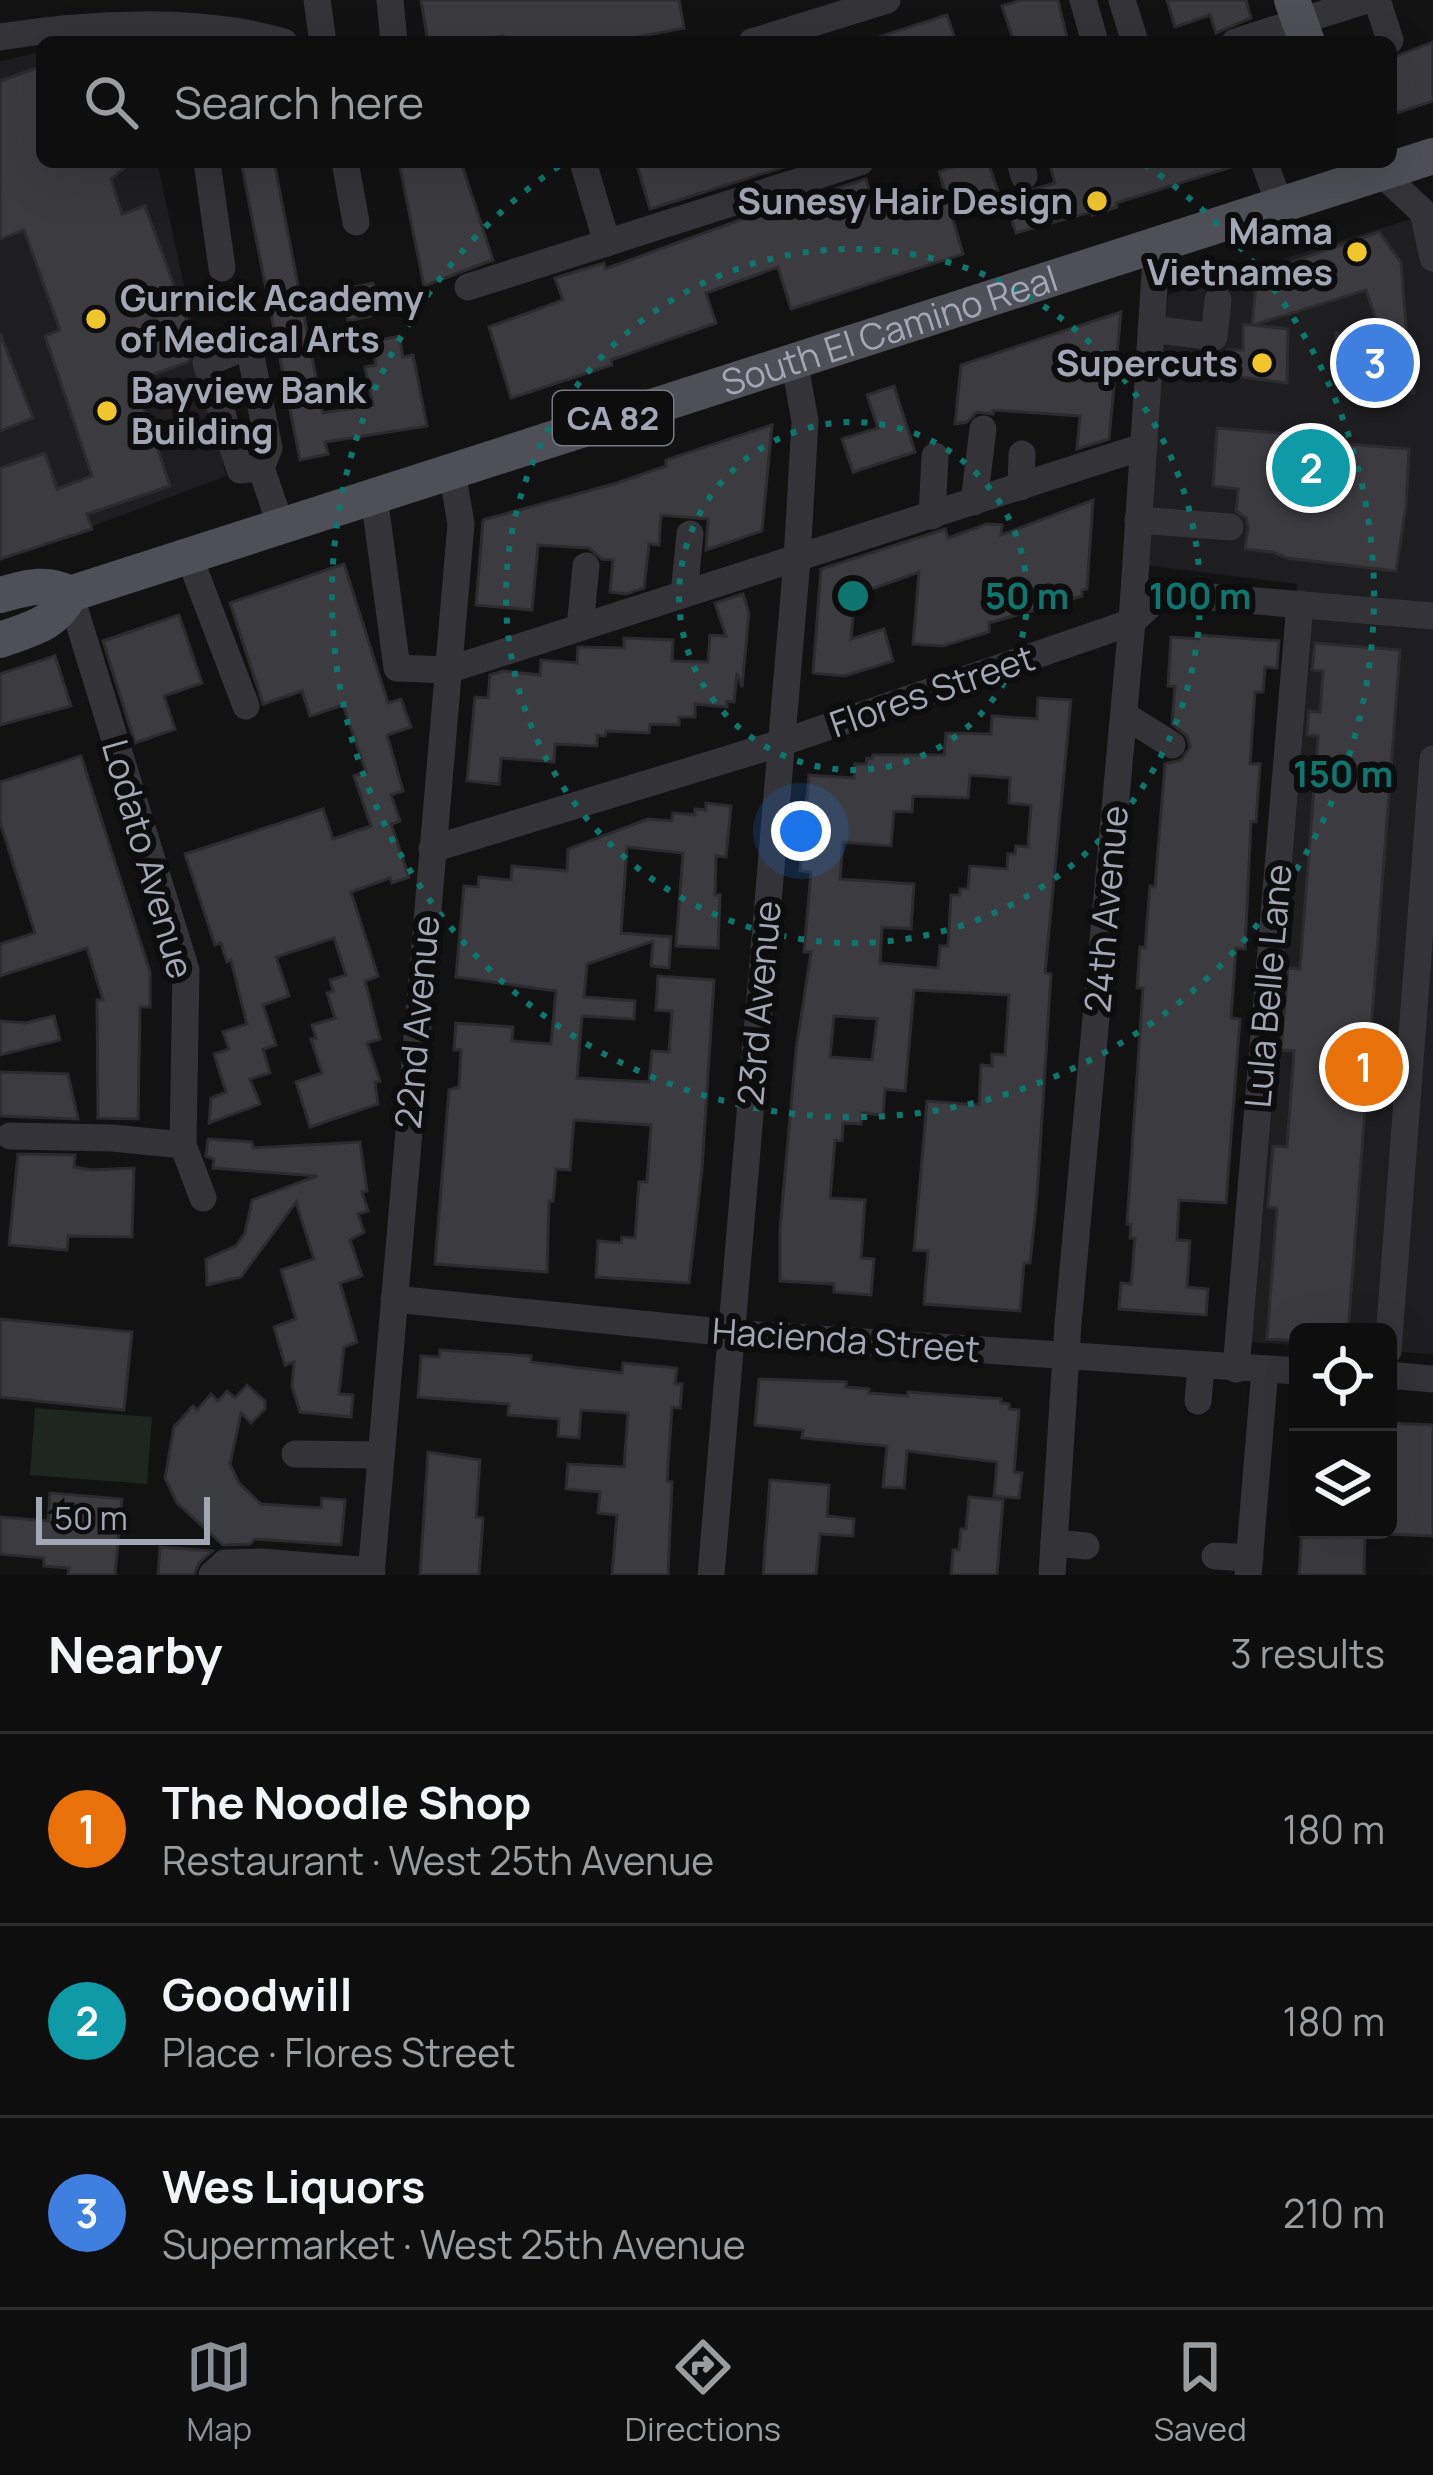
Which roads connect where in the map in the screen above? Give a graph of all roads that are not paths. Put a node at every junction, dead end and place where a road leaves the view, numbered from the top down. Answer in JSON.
{"nodes":[{"id":1,"x":316,"y":0,"type":"edge"},
{"id":2,"x":390,"y":0,"type":"edge"},
{"id":3,"x":786,"y":0,"type":"edge"},
{"id":4,"x":883,"y":0,"type":"edge"},
{"id":5,"x":1083,"y":0,"type":"edge"},
{"id":6,"x":1122,"y":0,"type":"edge"},
{"id":7,"x":1367,"y":0,"type":"edge"},
{"id":8,"x":1377,"y":0,"type":"edge"},
{"id":9,"x":1299,"y":21,"type":"edge"},
{"id":10,"x":176,"y":25,"type":"edge"},
{"id":11,"x":806,"y":32,"type":"edge"},
{"id":12,"x":246,"y":36,"type":"edge"},
{"id":13,"x":322,"y":36,"type":"edge"},
{"id":14,"x":393,"y":36,"type":"edge"},
{"id":15,"x":1093,"y":36,"type":"edge"},
{"id":16,"x":1133,"y":36,"type":"edge"},
{"id":17,"x":1253,"y":36,"type":"edge"},
{"id":18,"x":1389,"y":36,"type":"edge"},
{"id":19,"x":0,"y":37,"type":"edge"},
{"id":20,"x":1433,"y":156,"type":"edge"},
{"id":21,"x":1397,"y":163,"type":"edge"},
{"id":22,"x":208,"y":168,"type":"edge"},
{"id":23,"x":346,"y":168,"type":"edge"},
{"id":24,"x":585,"y":168,"type":"edge"},
{"id":25,"x":841,"y":168,"type":"edge"},
{"id":26,"x":1266,"y":168,"type":"edge"},
{"id":27,"x":1373,"y":168,"type":"edge"},
{"id":28,"x":1377,"y":168,"type":"edge"},
{"id":29,"x":1280,"y":205,"type":"junction"},
{"id":30,"x":356,"y":223,"type":"dead end"},
{"id":31,"x":607,"y":243,"type":"junction"},
{"id":32,"x":1156,"y":243,"type":"junction"},
{"id":33,"x":1433,"y":258,"type":"edge"},
{"id":34,"x":222,"y":268,"type":"dead end"},
{"id":35,"x":468,"y":287,"type":"dead end"},
{"id":36,"x":1218,"y":300,"type":"dead end"},
{"id":37,"x":1150,"y":329,"type":"junction"},
{"id":38,"x":794,"y":360,"type":"junction"},
{"id":39,"x":983,"y":429,"type":"dead end"},
{"id":40,"x":1142,"y":447,"type":"junction"},
{"id":41,"x":1022,"y":454,"type":"dead end"},
{"id":42,"x":935,"y":456,"type":"dead end"},
{"id":43,"x":261,"y":468,"type":"dead end"},
{"id":44,"x":452,"y":471,"type":"junction"},
{"id":45,"x":1021,"y":487,"type":"junction"},
{"id":46,"x":374,"y":496,"type":"junction"},
{"id":47,"x":974,"y":502,"type":"junction"},
{"id":48,"x":932,"y":516,"type":"junction"},
{"id":49,"x":1138,"y":520,"type":"junction"},
{"id":50,"x":281,"y":526,"type":"junction"},
{"id":51,"x":1230,"y":527,"type":"dead end"},
{"id":52,"x":690,"y":534,"type":"dead end"},
{"id":53,"x":188,"y":556,"type":"junction"},
{"id":54,"x":796,"y":560,"type":"junction"},
{"id":55,"x":586,"y":566,"type":"dead end"},
{"id":56,"x":70,"y":594,"type":"junction"},
{"id":57,"x":0,"y":595,"type":"edge"},
{"id":58,"x":684,"y":595,"type":"junction"},
{"id":59,"x":1300,"y":604,"type":"junction"},
{"id":60,"x":1433,"y":616,"type":"edge"},
{"id":61,"x":1132,"y":622,"type":"junction"},
{"id":62,"x":580,"y":627,"type":"junction"},
{"id":63,"x":0,"y":640,"type":"edge"},
{"id":64,"x":448,"y":670,"type":"junction"},
{"id":65,"x":246,"y":706,"type":"dead end"},
{"id":66,"x":1124,"y":716,"type":"junction"},
{"id":67,"x":781,"y":743,"type":"junction"},
{"id":68,"x":1172,"y":745,"type":"dead end"},
{"id":69,"x":1433,"y":759,"type":"edge"},
{"id":70,"x":432,"y":849,"type":"junction"},
{"id":71,"x":10,"y":1136,"type":"dead end"},
{"id":72,"x":183,"y":1145,"type":"junction"},
{"id":73,"x":203,"y":1198,"type":"dead end"},
{"id":74,"x":394,"y":1299,"type":"junction"},
{"id":75,"x":1390,"y":1323,"type":"edge"},
{"id":76,"x":731,"y":1333,"type":"junction"},
{"id":77,"x":1067,"y":1354,"type":"junction"},
{"id":78,"x":1131,"y":1360,"type":"junction"},
{"id":79,"x":1201,"y":1366,"type":"junction"},
{"id":80,"x":1236,"y":1369,"type":"junction"},
{"id":81,"x":1264,"y":1369,"type":"junction"},
{"id":82,"x":1289,"y":1370,"type":"edge"},
{"id":83,"x":1397,"y":1376,"type":"edge"},
{"id":84,"x":1433,"y":1379,"type":"edge"},
{"id":85,"x":1129,"y":1390,"type":"dead end"},
{"id":86,"x":1198,"y":1400,"type":"dead end"},
{"id":87,"x":295,"y":1454,"type":"dead end"},
{"id":88,"x":380,"y":1455,"type":"junction"},
{"id":89,"x":1054,"y":1544,"type":"junction"},
{"id":90,"x":1086,"y":1546,"type":"dead end"},
{"id":91,"x":1215,"y":1556,"type":"dead end"},
{"id":92,"x":1249,"y":1567,"type":"edge"},
{"id":93,"x":372,"y":1573,"type":"edge"},
{"id":94,"x":212,"y":1575,"type":"edge"},
{"id":95,"x":711,"y":1575,"type":"edge"},
{"id":96,"x":1052,"y":1575,"type":"edge"}],
"edges":[{"from":1,"to":13,"type":"street"},
{"from":2,"to":14,"type":"street"},
{"from":3,"to":11,"type":"street"},
{"from":4,"to":11,"type":"street"},
{"from":5,"to":15,"type":"street"},
{"from":6,"to":16,"type":"street"},
{"from":7,"to":9,"type":"street"},
{"from":8,"to":18,"type":"street"},
{"from":9,"to":17,"type":"street"},
{"from":10,"to":12,"type":"street"},
{"from":10,"to":19,"type":"street"},
{"from":20,"to":21,"type":"main road","name":"South El Camino Real","number":"CA 82"},
{"from":22,"to":34,"type":"street"},
{"from":23,"to":30,"type":"street"},
{"from":24,"to":31,"type":"street"},
{"from":25,"to":31,"type":"street"},
{"from":26,"to":29,"type":"street"},
{"from":27,"to":29,"type":"main road","name":"South El Camino Real","number":"CA 82"},
{"from":28,"to":33,"type":"street"},
{"from":29,"to":32,"type":"main road","name":"South El Camino Real","number":"CA 82"},
{"from":31,"to":35,"type":"street"},
{"from":32,"to":37,"type":"street","name":"24th Avenue"},
{"from":32,"to":38,"type":"main road","name":"South El Camino Real","number":"CA 82"},
{"from":36,"to":37,"type":"street"},
{"from":37,"to":40,"type":"street","name":"24th Avenue"},
{"from":38,"to":44,"type":"main road","name":"South El Camino Real","number":"CA 82"},
{"from":38,"to":54,"type":"street","name":"23rd Avenue"},
{"from":39,"to":47,"type":"street"},
{"from":40,"to":45,"type":"street"},
{"from":40,"to":49,"type":"street","name":"24th Avenue"},
{"from":41,"to":45,"type":"street"},
{"from":42,"to":48,"type":"street"},
{"from":43,"to":50,"type":"street"},
{"from":44,"to":46,"type":"main road","name":"South El Camino Real","number":"CA 82"},
{"from":44,"to":64,"type":"street","name":"22nd Avenue"},
{"from":45,"to":47,"type":"street"},
{"from":46,"to":50,"type":"main road","name":"South El Camino Real","number":"CA 82"},
{"from":46,"to":64,"type":"street"},
{"from":47,"to":48,"type":"street"},
{"from":48,"to":54,"type":"street"},
{"from":49,"to":51,"type":"street"},
{"from":49,"to":61,"type":"street","name":"24th Avenue"},
{"from":50,"to":53,"type":"main road","name":"South El Camino Real","number":"CA 82"},
{"from":52,"to":58,"type":"street"},
{"from":53,"to":56,"type":"main road","name":"South El Camino Real","number":"CA 82"},
{"from":53,"to":65,"type":"street"},
{"from":54,"to":58,"type":"street"},
{"from":54,"to":67,"type":"street","name":"23rd Avenue"},
{"from":55,"to":62,"type":"street"},
{"from":56,"to":57,"type":"main road","name":"South El Camino Real","number":"CA 82"},
{"from":56,"to":63,"type":"main road","name":"South El Camino Real","number":"CA 82"},
{"from":56,"to":72,"type":"street","name":"Lodato Avenue"},
{"from":58,"to":62,"type":"street"},
{"from":59,"to":60,"type":"street","name":"Flores Street"},
{"from":59,"to":61,"type":"street","name":"Flores Street"},
{"from":59,"to":80,"type":"street","name":"Lula Belle Lane"},
{"from":61,"to":66,"type":"street","name":"24th Avenue"},
{"from":61,"to":67,"type":"street","name":"Flores Street"},
{"from":62,"to":64,"type":"street"},
{"from":64,"to":70,"type":"street","name":"22nd Avenue"},
{"from":66,"to":68,"type":"street"},
{"from":66,"to":77,"type":"street","name":"24th Avenue"},
{"from":67,"to":70,"type":"street","name":"Flores Street"},
{"from":67,"to":76,"type":"street","name":"23rd Avenue"},
{"from":69,"to":75,"type":"street"},
{"from":70,"to":74,"type":"street","name":"22nd Avenue"},
{"from":71,"to":72,"type":"street"},
{"from":72,"to":73,"type":"street","name":"Lodato Avenue"},
{"from":74,"to":76,"type":"street","name":"Hacienda Street"},
{"from":74,"to":88,"type":"street","name":"22nd Avenue"},
{"from":76,"to":77,"type":"street","name":"Hacienda Street"},
{"from":76,"to":95,"type":"street","name":"23rd Avenue"},
{"from":77,"to":78,"type":"street","name":"Hacienda Street"},
{"from":77,"to":89,"type":"street","name":"24th Avenue"},
{"from":78,"to":79,"type":"street","name":"Hacienda Street"},
{"from":78,"to":85,"type":"street"},
{"from":79,"to":80,"type":"street","name":"Hacienda Street"},
{"from":79,"to":86,"type":"street"},
{"from":80,"to":81,"type":"street","name":"Hacienda Street"},
{"from":81,"to":82,"type":"street","name":"Hacienda Street"},
{"from":81,"to":92,"type":"street"},
{"from":83,"to":84,"type":"street"},
{"from":87,"to":88,"type":"street"},
{"from":88,"to":93,"type":"street","name":"22nd Avenue"},
{"from":89,"to":90,"type":"street"},
{"from":89,"to":96,"type":"street","name":"24th Avenue"},
{"from":91,"to":92,"type":"street"},
{"from":93,"to":94,"type":"street"}]}
